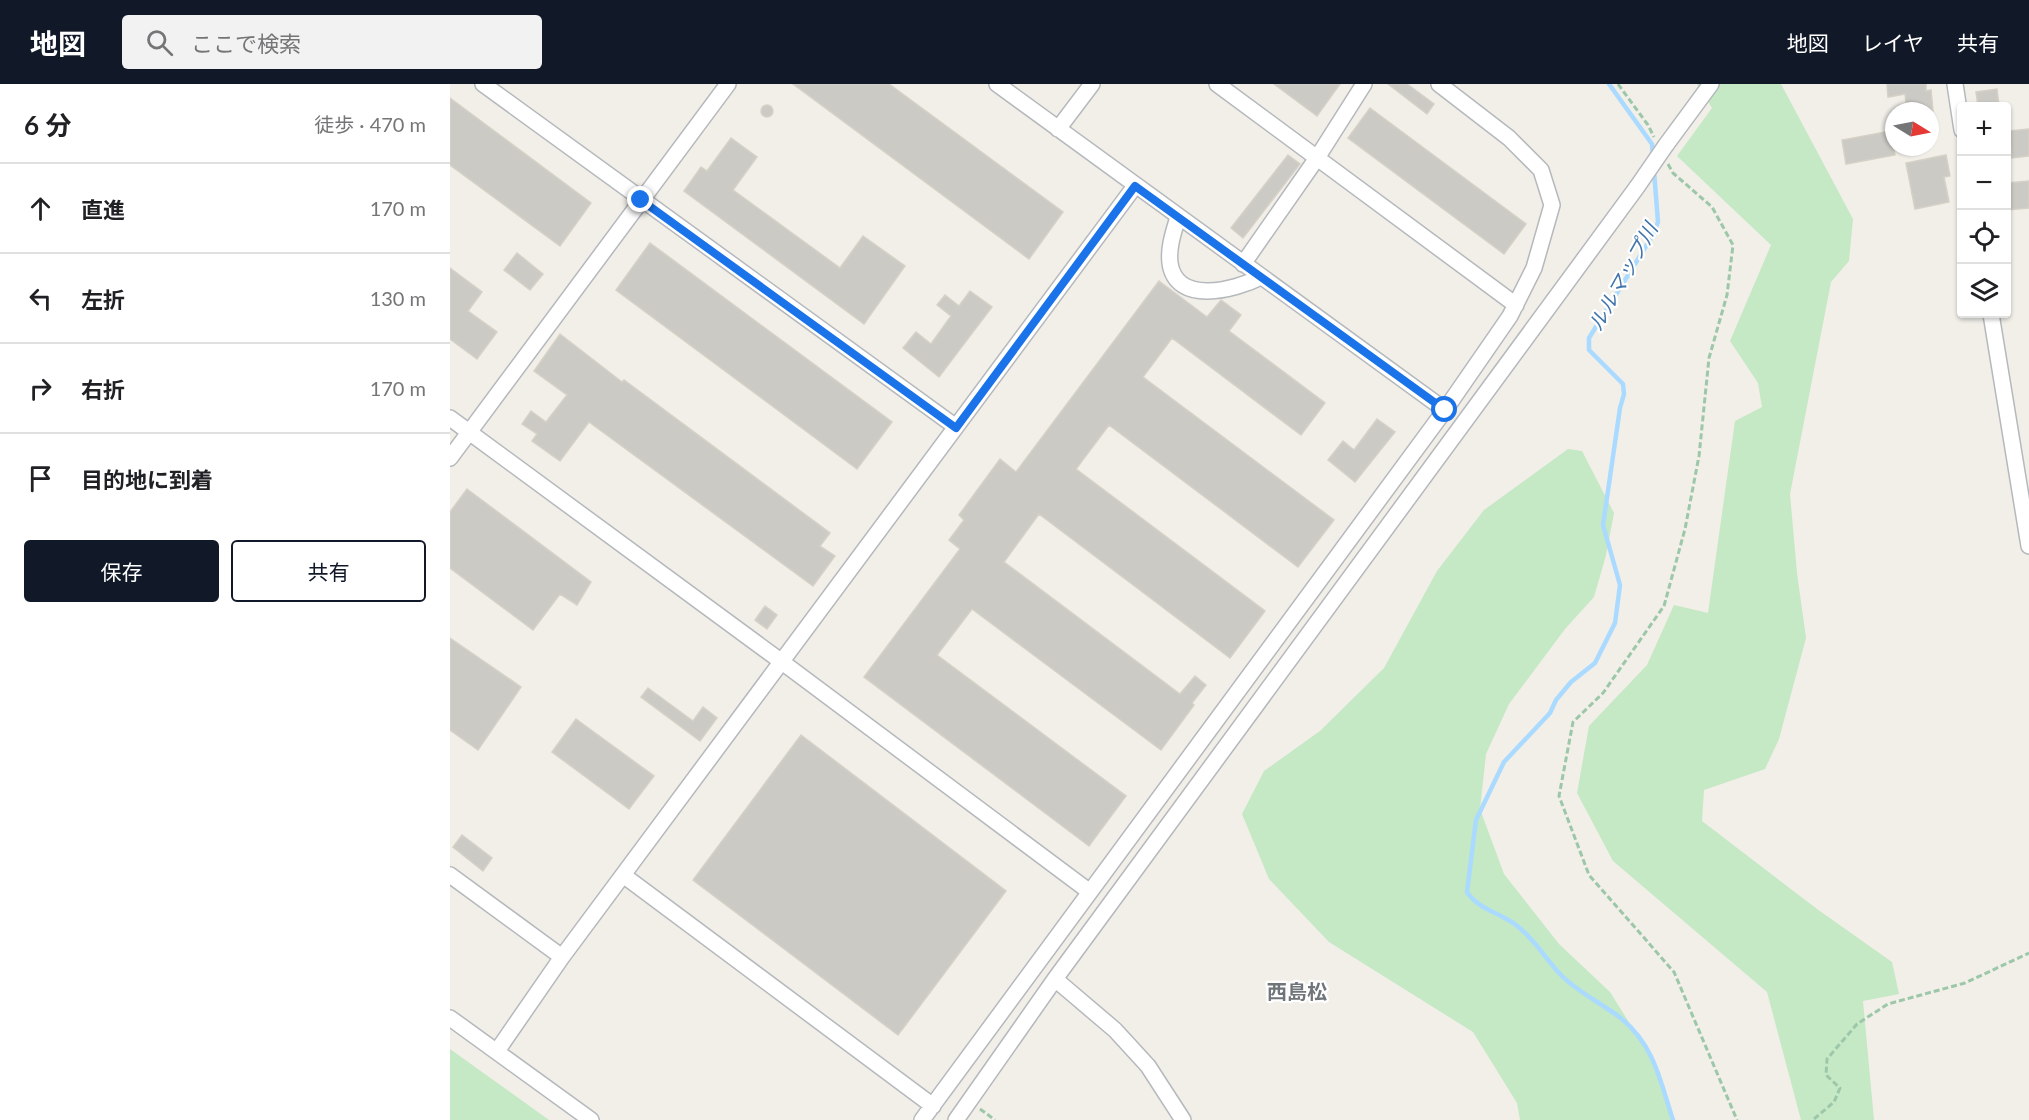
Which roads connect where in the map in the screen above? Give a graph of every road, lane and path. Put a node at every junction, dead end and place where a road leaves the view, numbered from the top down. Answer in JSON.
{"nodes":[{"id":1,"x":483,"y":84,"type":"edge"},
{"id":2,"x":728,"y":84,"type":"edge"},
{"id":3,"x":997,"y":84,"type":"edge"},
{"id":4,"x":1092,"y":84,"type":"edge"},
{"id":5,"x":1217,"y":84,"type":"edge"},
{"id":6,"x":1364,"y":84,"type":"edge"},
{"id":7,"x":1439,"y":84,"type":"edge"},
{"id":8,"x":1618,"y":84,"type":"edge"},
{"id":9,"x":1711,"y":84,"type":"edge"},
{"id":10,"x":1955,"y":84,"type":"edge"},
{"id":11,"x":1958,"y":102,"type":"edge"},
{"id":12,"x":1058,"y":129,"type":"junction"},
{"id":13,"x":1662,"y":145,"type":"junction"},
{"id":14,"x":1317,"y":158,"type":"junction"},
{"id":15,"x":1668,"y":163,"type":"dead end"},
{"id":16,"x":1135,"y":186,"type":"junction"},
{"id":17,"x":641,"y":200,"type":"junction"},
{"id":18,"x":1178,"y":217,"type":"junction"},
{"id":19,"x":1243,"y":264,"type":"junction"},
{"id":20,"x":1261,"y":277,"type":"junction"},
{"id":21,"x":1516,"y":305,"type":"junction"},
{"id":22,"x":1992,"y":318,"type":"edge"},
{"id":23,"x":1445,"y":410,"type":"junction"},
{"id":24,"x":450,"y":418,"type":"edge"},
{"id":25,"x":956,"y":428,"type":"junction"},
{"id":26,"x":469,"y":432,"type":"junction"},
{"id":27,"x":450,"y":458,"type":"edge"},
{"id":28,"x":2029,"y":546,"type":"edge"},
{"id":29,"x":782,"y":662,"type":"junction"},
{"id":30,"x":450,"y":874,"type":"edge"},
{"id":31,"x":623,"y":875,"type":"junction"},
{"id":32,"x":1090,"y":892,"type":"junction"},
{"id":33,"x":2029,"y":953,"type":"edge"},
{"id":34,"x":562,"y":957,"type":"junction"},
{"id":35,"x":1055,"y":979,"type":"junction"},
{"id":36,"x":450,"y":1018,"type":"edge"},
{"id":37,"x":497,"y":1051,"type":"junction"},
{"id":38,"x":933,"y":1106,"type":"junction"},
{"id":39,"x":1814,"y":1119,"type":"edge"},
{"id":40,"x":591,"y":1120,"type":"edge"},
{"id":41,"x":922,"y":1120,"type":"edge"},
{"id":42,"x":956,"y":1120,"type":"edge"},
{"id":43,"x":1183,"y":1120,"type":"edge"},
{"id":44,"x":1737,"y":1120,"type":"edge"}],
"edges":[{"from":1,"to":17,"type":"street"},
{"from":2,"to":17,"type":"street"},
{"from":3,"to":12,"type":"street"},
{"from":4,"to":12,"type":"street"},
{"from":5,"to":14,"type":"street"},
{"from":6,"to":14,"type":"street"},
{"from":7,"to":21,"type":"street"},
{"from":8,"to":13,"type":"path"},
{"from":9,"to":13,"type":"street"},
{"from":10,"to":11,"type":"street"},
{"from":12,"to":16,"type":"street"},
{"from":13,"to":35,"type":"street","bridge":true},
{"from":14,"to":19,"type":"street"},
{"from":14,"to":21,"type":"street"},
{"from":15,"to":44,"type":"path"},
{"from":16,"to":18,"type":"street"},
{"from":16,"to":25,"type":"street"},
{"from":17,"to":25,"type":"street"},
{"from":17,"to":26,"type":"street"},
{"from":18,"to":19,"type":"street"},
{"from":18,"to":20,"type":"street"},
{"from":19,"to":20,"type":"street"},
{"from":20,"to":23,"type":"street"},
{"from":21,"to":23,"type":"street"},
{"from":22,"to":28,"type":"street"},
{"from":23,"to":32,"type":"street"},
{"from":24,"to":26,"type":"street"},
{"from":25,"to":29,"type":"street"},
{"from":26,"to":27,"type":"street"},
{"from":26,"to":29,"type":"street"},
{"from":29,"to":31,"type":"street"},
{"from":29,"to":32,"type":"street"},
{"from":30,"to":34,"type":"street"},
{"from":31,"to":34,"type":"street"},
{"from":31,"to":38,"type":"street"},
{"from":32,"to":38,"type":"street"},
{"from":33,"to":39,"type":"path"},
{"from":34,"to":37,"type":"street"},
{"from":35,"to":42,"type":"street"},
{"from":35,"to":43,"type":"street"},
{"from":36,"to":37,"type":"street"},
{"from":37,"to":40,"type":"street"},
{"from":38,"to":41,"type":"street"}]}
